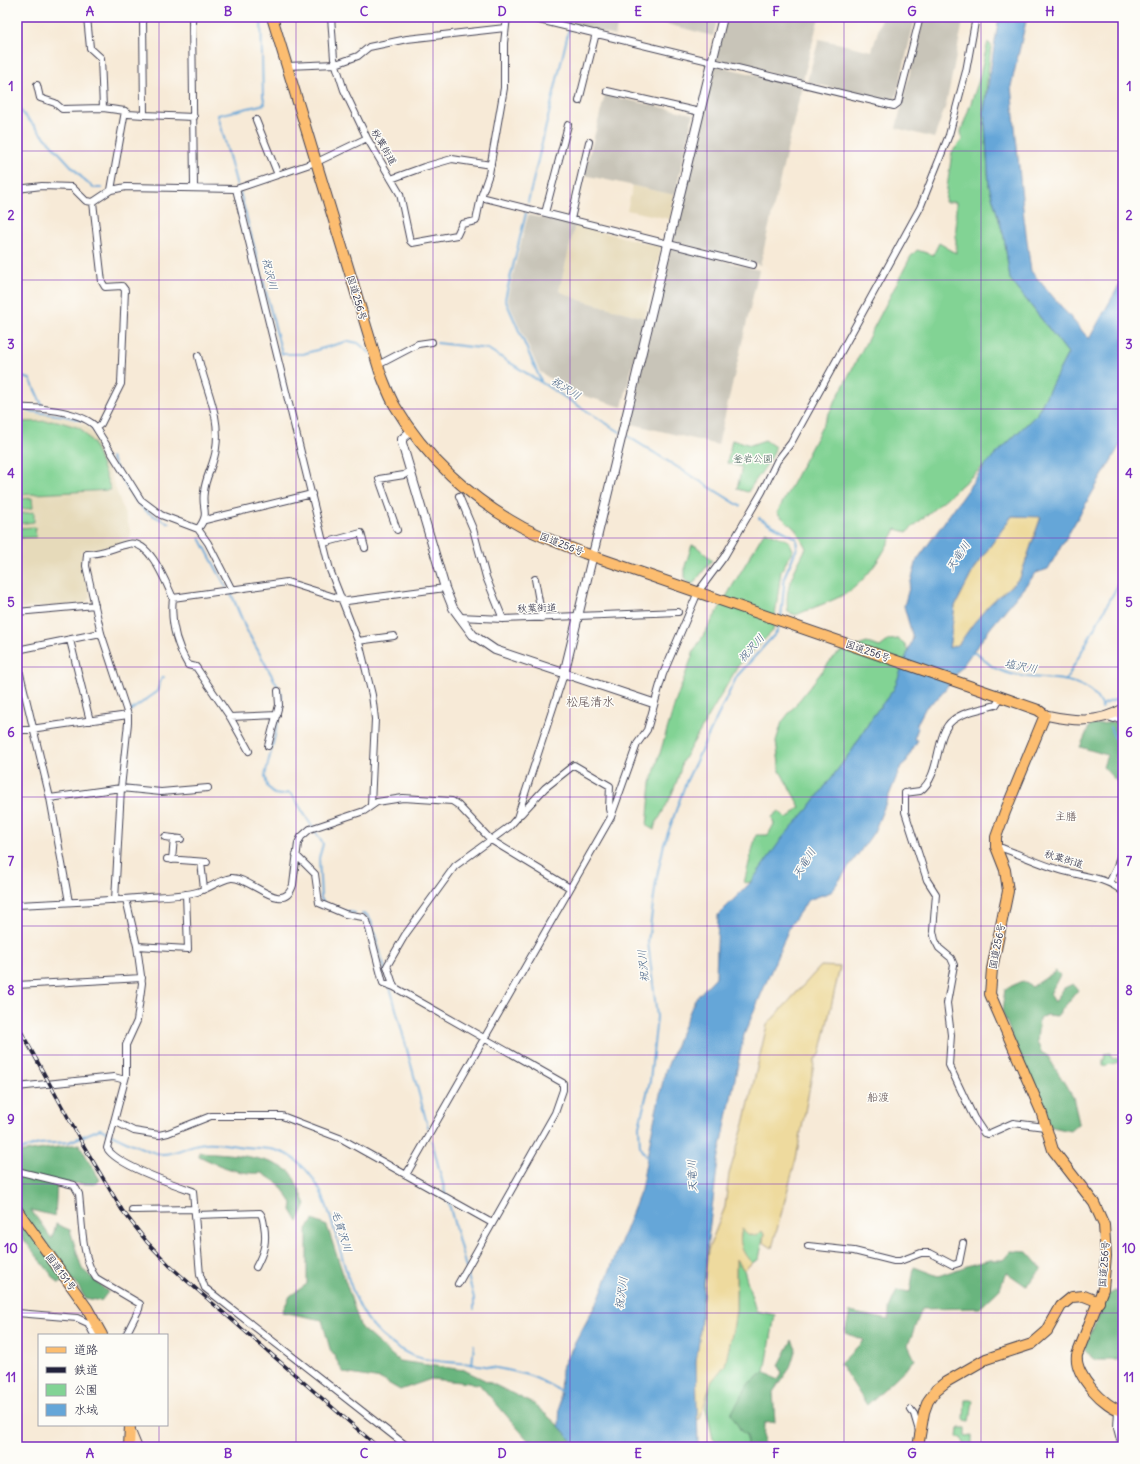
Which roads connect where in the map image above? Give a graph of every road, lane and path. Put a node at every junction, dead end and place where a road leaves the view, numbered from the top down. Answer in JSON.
{"nodes":[{"id":1,"x":87,"y":17,"type":"edge"},
{"id":2,"x":143,"y":17,"type":"edge"},
{"id":3,"x":192,"y":17,"type":"edge"},
{"id":4,"x":272,"y":17,"type":"edge"},
{"id":5,"x":331,"y":17,"type":"edge"},
{"id":6,"x":507,"y":17,"type":"edge"},
{"id":7,"x":527,"y":17,"type":"edge"},
{"id":8,"x":723,"y":17,"type":"edge"},
{"id":9,"x":920,"y":17,"type":"edge"},
{"id":10,"x":976,"y":17,"type":"edge"},
{"id":11,"x":505,"y":28,"type":"junction"},
{"id":12,"x":596,"y":33,"type":"junction"},
{"id":13,"x":712,"y":62,"type":"junction"},
{"id":14,"x":336,"y":64,"type":"junction"},
{"id":15,"x":287,"y":66,"type":"junction"},
{"id":16,"x":38,"y":84,"type":"dead end"},
{"id":17,"x":607,"y":91,"type":"dead end"},
{"id":18,"x":579,"y":101,"type":"dead end"},
{"id":19,"x":103,"y":108,"type":"junction"},
{"id":20,"x":126,"y":111,"type":"junction"},
{"id":21,"x":700,"y":112,"type":"junction"},
{"id":22,"x":144,"y":115,"type":"junction"},
{"id":23,"x":194,"y":117,"type":"junction"},
{"id":24,"x":256,"y":120,"type":"dead end"},
{"id":25,"x":568,"y":125,"type":"dead end"},
{"id":26,"x":367,"y":138,"type":"junction"},
{"id":27,"x":589,"y":142,"type":"dead end"},
{"id":28,"x":316,"y":162,"type":"junction"},
{"id":29,"x":491,"y":165,"type":"junction"},
{"id":30,"x":278,"y":175,"type":"junction"},
{"id":31,"x":391,"y":179,"type":"junction"},
{"id":32,"x":194,"y":187,"type":"junction"},
{"id":33,"x":17,"y":189,"type":"edge"},
{"id":34,"x":236,"y":189,"type":"junction"},
{"id":35,"x":111,"y":190,"type":"junction"},
{"id":36,"x":481,"y":197,"type":"junction"},
{"id":37,"x":93,"y":202,"type":"junction"},
{"id":38,"x":545,"y":213,"type":"junction"},
{"id":39,"x":571,"y":219,"type":"junction"},
{"id":40,"x":668,"y":243,"type":"junction"},
{"id":41,"x":753,"y":265,"type":"dead end"},
{"id":42,"x":432,"y":342,"type":"dead end"},
{"id":43,"x":198,"y":356,"type":"dead end"},
{"id":44,"x":378,"y":359,"type":"junction"},
{"id":45,"x":17,"y":408,"type":"edge"},
{"id":46,"x":96,"y":428,"type":"junction"},
{"id":47,"x":411,"y":431,"type":"junction"},
{"id":48,"x":410,"y":471,"type":"junction"},
{"id":49,"x":312,"y":494,"type":"junction"},
{"id":50,"x":459,"y":496,"type":"dead end"},
{"id":51,"x":205,"y":520,"type":"junction"},
{"id":52,"x":198,"y":529,"type":"junction"},
{"id":53,"x":397,"y":530,"type":"dead end"},
{"id":54,"x":324,"y":543,"type":"junction"},
{"id":55,"x":365,"y":548,"type":"dead end"},
{"id":56,"x":593,"y":556,"type":"junction"},
{"id":57,"x":534,"y":579,"type":"dead end"},
{"id":58,"x":445,"y":588,"type":"junction"},
{"id":59,"x":232,"y":590,"type":"junction"},
{"id":60,"x":700,"y":593,"type":"junction"},
{"id":61,"x":173,"y":598,"type":"junction"},
{"id":62,"x":341,"y":600,"type":"junction"},
{"id":63,"x":95,"y":605,"type":"junction"},
{"id":64,"x":17,"y":612,"type":"edge"},
{"id":65,"x":678,"y":612,"type":"dead end"},
{"id":66,"x":578,"y":617,"type":"junction"},
{"id":67,"x":459,"y":618,"type":"junction"},
{"id":68,"x":542,"y":618,"type":"junction"},
{"id":69,"x":503,"y":619,"type":"junction"},
{"id":70,"x":101,"y":633,"type":"junction"},
{"id":71,"x":394,"y":636,"type":"dead end"},
{"id":72,"x":70,"y":640,"type":"junction"},
{"id":73,"x":358,"y":641,"type":"junction"},
{"id":74,"x":17,"y":650,"type":"edge"},
{"id":75,"x":17,"y":661,"type":"edge"},
{"id":76,"x":564,"y":674,"type":"junction"},
{"id":77,"x":278,"y":691,"type":"dead end"},
{"id":78,"x":1001,"y":697,"type":"junction"},
{"id":79,"x":653,"y":703,"type":"junction"},
{"id":80,"x":1123,"y":709,"type":"edge"},
{"id":81,"x":277,"y":715,"type":"junction"},
{"id":82,"x":1045,"y":715,"type":"junction"},
{"id":83,"x":128,"y":716,"type":"junction"},
{"id":84,"x":230,"y":716,"type":"junction"},
{"id":85,"x":1123,"y":716,"type":"edge"},
{"id":86,"x":1108,"y":717,"type":"junction"},
{"id":87,"x":90,"y":721,"type":"junction"},
{"id":88,"x":33,"y":729,"type":"junction"},
{"id":89,"x":17,"y":730,"type":"edge"},
{"id":90,"x":268,"y":746,"type":"dead end"},
{"id":91,"x":249,"y":751,"type":"dead end"},
{"id":92,"x":121,"y":788,"type":"junction"},
{"id":93,"x":208,"y":788,"type":"dead end"},
{"id":94,"x":50,"y":798,"type":"junction"},
{"id":95,"x":371,"y":805,"type":"junction"},
{"id":96,"x":611,"y":817,"type":"junction"},
{"id":97,"x":517,"y":818,"type":"junction"},
{"id":98,"x":165,"y":837,"type":"dead end"},
{"id":99,"x":491,"y":840,"type":"junction"},
{"id":100,"x":1123,"y":846,"type":"edge"},
{"id":101,"x":997,"y":849,"type":"junction"},
{"id":102,"x":296,"y":855,"type":"junction"},
{"id":103,"x":1109,"y":883,"type":"junction"},
{"id":104,"x":570,"y":888,"type":"junction"},
{"id":105,"x":204,"y":889,"type":"junction"},
{"id":106,"x":1123,"y":892,"type":"edge"},
{"id":107,"x":186,"y":894,"type":"junction"},
{"id":108,"x":126,"y":899,"type":"junction"},
{"id":109,"x":115,"y":900,"type":"junction"},
{"id":110,"x":69,"y":902,"type":"junction"},
{"id":111,"x":17,"y":905,"type":"edge"},
{"id":112,"x":137,"y":946,"type":"junction"},
{"id":113,"x":142,"y":978,"type":"junction"},
{"id":114,"x":17,"y":984,"type":"edge"},
{"id":115,"x":390,"y":985,"type":"junction"},
{"id":116,"x":485,"y":1037,"type":"junction"},
{"id":117,"x":125,"y":1080,"type":"junction"},
{"id":118,"x":17,"y":1087,"type":"edge"},
{"id":119,"x":113,"y":1123,"type":"junction"},
{"id":120,"x":1045,"y":1127,"type":"junction"},
{"id":121,"x":17,"y":1171,"type":"edge"},
{"id":122,"x":406,"y":1175,"type":"junction"},
{"id":123,"x":17,"y":1210,"type":"edge"},
{"id":124,"x":132,"y":1210,"type":"dead end"},
{"id":125,"x":195,"y":1212,"type":"junction"},
{"id":126,"x":492,"y":1223,"type":"junction"},
{"id":127,"x":963,"y":1243,"type":"dead end"},
{"id":128,"x":808,"y":1246,"type":"dead end"},
{"id":129,"x":256,"y":1267,"type":"dead end"},
{"id":130,"x":458,"y":1284,"type":"dead end"},
{"id":131,"x":1098,"y":1302,"type":"junction"},
{"id":132,"x":17,"y":1313,"type":"edge"},
{"id":133,"x":94,"y":1334,"type":"edge"},
{"id":134,"x":101,"y":1334,"type":"edge"},
{"id":135,"x":126,"y":1334,"type":"edge"},
{"id":136,"x":911,"y":1410,"type":"dead end"},
{"id":137,"x":1120,"y":1411,"type":"edge"},
{"id":138,"x":130,"y":1427,"type":"edge"},
{"id":139,"x":920,"y":1432,"type":"junction"},
{"id":140,"x":128,"y":1447,"type":"edge"},
{"id":141,"x":137,"y":1447,"type":"edge"},
{"id":142,"x":408,"y":1447,"type":"edge"},
{"id":143,"x":918,"y":1447,"type":"edge"},
{"id":144,"x":1122,"y":1447,"type":"edge"}],
"edges":[{"from":1,"to":19,"type":"street"},
{"from":2,"to":22,"type":"street"},
{"from":3,"to":23,"type":"street"},
{"from":4,"to":15,"type":"main road","name":"国道256号"},
{"from":5,"to":14,"type":"street","name":"秋葉街道"},
{"from":6,"to":11,"type":"street"},
{"from":7,"to":12,"type":"street"},
{"from":8,"to":13,"type":"street"},
{"from":9,"to":13,"type":"street"},
{"from":10,"to":60,"type":"street"},
{"from":11,"to":14,"type":"street"},
{"from":11,"to":29,"type":"street"},
{"from":12,"to":13,"type":"street"},
{"from":12,"to":18,"type":"street"},
{"from":13,"to":21,"type":"street"},
{"from":14,"to":15,"type":"street"},
{"from":14,"to":26,"type":"street","name":"秋葉街道"},
{"from":15,"to":28,"type":"main road","name":"国道256号"},
{"from":16,"to":19,"type":"street"},
{"from":17,"to":21,"type":"street"},
{"from":19,"to":20,"type":"street"},
{"from":20,"to":22,"type":"street"},
{"from":20,"to":35,"type":"street"},
{"from":21,"to":40,"type":"street"},
{"from":22,"to":23,"type":"street"},
{"from":23,"to":32,"type":"street"},
{"from":24,"to":30,"type":"street"},
{"from":25,"to":38,"type":"street"},
{"from":26,"to":28,"type":"street"},
{"from":26,"to":31,"type":"street","name":"秋葉街道"},
{"from":27,"to":39,"type":"street"},
{"from":28,"to":30,"type":"street"},
{"from":28,"to":44,"type":"main road","name":"国道256号"},
{"from":29,"to":31,"type":"street"},
{"from":29,"to":36,"type":"street"},
{"from":30,"to":34,"type":"street"},
{"from":31,"to":36,"type":"street","name":"秋葉街道"},
{"from":32,"to":34,"type":"street"},
{"from":32,"to":35,"type":"street"},
{"from":33,"to":37,"type":"street"},
{"from":34,"to":49,"type":"street"},
{"from":35,"to":37,"type":"street"},
{"from":36,"to":38,"type":"street"},
{"from":37,"to":46,"type":"street"},
{"from":38,"to":39,"type":"street"},
{"from":39,"to":40,"type":"street"},
{"from":40,"to":41,"type":"street"},
{"from":40,"to":56,"type":"street"},
{"from":42,"to":44,"type":"street"},
{"from":43,"to":51,"type":"street"},
{"from":44,"to":47,"type":"main road","name":"国道256号"},
{"from":45,"to":46,"type":"street"},
{"from":46,"to":52,"type":"street"},
{"from":47,"to":48,"type":"street"},
{"from":47,"to":56,"type":"main road","name":"国道256号"},
{"from":48,"to":53,"type":"street"},
{"from":48,"to":58,"type":"street"},
{"from":49,"to":51,"type":"street"},
{"from":49,"to":54,"type":"street"},
{"from":50,"to":69,"type":"street","name":"秋葉街道"},
{"from":51,"to":52,"type":"street"},
{"from":52,"to":59,"type":"street"},
{"from":54,"to":55,"type":"street"},
{"from":54,"to":62,"type":"street"},
{"from":56,"to":60,"type":"main road","name":"国道256号"},
{"from":56,"to":66,"type":"street"},
{"from":57,"to":68,"type":"street"},
{"from":58,"to":62,"type":"street"},
{"from":58,"to":67,"type":"street"},
{"from":59,"to":61,"type":"street"},
{"from":59,"to":62,"type":"street"},
{"from":60,"to":78,"type":"main road","name":"国道256号"},
{"from":60,"to":79,"type":"street"},
{"from":61,"to":63,"type":"street"},
{"from":61,"to":84,"type":"street"},
{"from":62,"to":73,"type":"street"},
{"from":63,"to":64,"type":"street"},
{"from":63,"to":70,"type":"street"},
{"from":65,"to":66,"type":"street","name":"秋葉街道"},
{"from":66,"to":68,"type":"street","name":"秋葉街道"},
{"from":66,"to":76,"type":"street"},
{"from":67,"to":69,"type":"street"},
{"from":67,"to":76,"type":"street"},
{"from":68,"to":69,"type":"street","name":"秋葉街道"},
{"from":70,"to":72,"type":"street"},
{"from":70,"to":83,"type":"street"},
{"from":71,"to":73,"type":"street"},
{"from":72,"to":74,"type":"street"},
{"from":72,"to":87,"type":"street"},
{"from":73,"to":95,"type":"street"},
{"from":75,"to":88,"type":"street"},
{"from":76,"to":79,"type":"street"},
{"from":76,"to":97,"type":"street"},
{"from":77,"to":81,"type":"street"},
{"from":78,"to":82,"type":"main road","name":"国道256号"},
{"from":78,"to":120,"type":"street"},
{"from":79,"to":96,"type":"street"},
{"from":80,"to":86,"type":"main road"},
{"from":81,"to":84,"type":"street"},
{"from":81,"to":90,"type":"street"},
{"from":82,"to":86,"type":"main road"},
{"from":82,"to":101,"type":"main road","name":"国道256号"},
{"from":83,"to":87,"type":"street"},
{"from":83,"to":92,"type":"street"},
{"from":84,"to":91,"type":"street"},
{"from":85,"to":86,"type":"street"},
{"from":87,"to":88,"type":"street"},
{"from":88,"to":89,"type":"street"},
{"from":88,"to":94,"type":"street"},
{"from":92,"to":93,"type":"street"},
{"from":92,"to":94,"type":"street"},
{"from":92,"to":109,"type":"street"},
{"from":94,"to":110,"type":"street"},
{"from":95,"to":99,"type":"street"},
{"from":95,"to":102,"type":"street"},
{"from":96,"to":97,"type":"street"},
{"from":96,"to":104,"type":"street"},
{"from":97,"to":99,"type":"street"},
{"from":98,"to":105,"type":"street"},
{"from":99,"to":104,"type":"street"},
{"from":99,"to":115,"type":"street"},
{"from":100,"to":103,"type":"street"},
{"from":101,"to":103,"type":"street","name":"秋葉街道"},
{"from":101,"to":120,"type":"main road","name":"国道256号"},
{"from":102,"to":105,"type":"street"},
{"from":102,"to":115,"type":"street"},
{"from":103,"to":106,"type":"street","name":"秋葉街道"},
{"from":104,"to":116,"type":"street"},
{"from":105,"to":107,"type":"street"},
{"from":107,"to":108,"type":"street"},
{"from":107,"to":112,"type":"street"},
{"from":108,"to":109,"type":"street"},
{"from":108,"to":112,"type":"street"},
{"from":109,"to":110,"type":"street"},
{"from":110,"to":111,"type":"street"},
{"from":112,"to":113,"type":"street"},
{"from":113,"to":114,"type":"street"},
{"from":113,"to":117,"type":"street"},
{"from":115,"to":116,"type":"street"},
{"from":116,"to":122,"type":"street"},
{"from":116,"to":126,"type":"street"},
{"from":117,"to":118,"type":"street"},
{"from":117,"to":119,"type":"street"},
{"from":119,"to":122,"type":"street"},
{"from":119,"to":125,"type":"street"},
{"from":120,"to":131,"type":"main road","name":"国道256号"},
{"from":121,"to":135,"type":"street"},
{"from":122,"to":126,"type":"street"},
{"from":123,"to":134,"type":"main road","name":"国道151号"},
{"from":124,"to":125,"type":"street"},
{"from":125,"to":129,"type":"street"},
{"from":125,"to":142,"type":"street"},
{"from":126,"to":130,"type":"street"},
{"from":127,"to":128,"type":"street"},
{"from":131,"to":137,"type":"main road","name":"国道256号"},
{"from":131,"to":139,"type":"main road"},
{"from":132,"to":133,"type":"street"},
{"from":136,"to":139,"type":"street"},
{"from":137,"to":144,"type":"street"},
{"from":138,"to":140,"type":"main road"},
{"from":138,"to":141,"type":"main road"},
{"from":139,"to":143,"type":"main road"}]}
